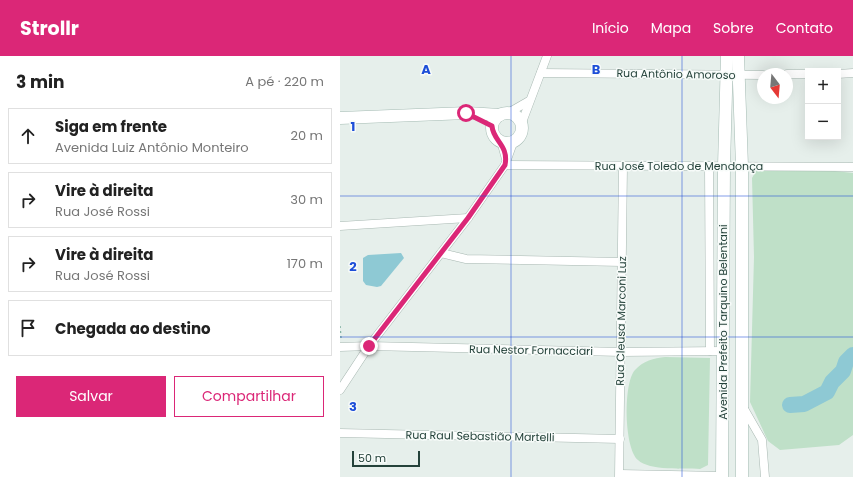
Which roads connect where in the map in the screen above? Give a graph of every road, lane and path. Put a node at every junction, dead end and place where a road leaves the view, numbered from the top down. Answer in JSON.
{"nodes":[{"id":1,"x":548,"y":56,"type":"edge"},
{"id":2,"x":727,"y":56,"type":"edge"},
{"id":3,"x":738,"y":56,"type":"edge"},
{"id":4,"x":541,"y":73,"type":"junction"},
{"id":5,"x":853,"y":73,"type":"edge"},
{"id":6,"x":793,"y":74,"type":"edge"},
{"id":7,"x":805,"y":74,"type":"edge"},
{"id":8,"x":841,"y":74,"type":"edge"},
{"id":9,"x":732,"y":75,"type":"junction"},
{"id":10,"x":757,"y":75,"type":"edge"},
{"id":11,"x":529,"y":101,"type":"junction"},
{"id":12,"x":466,"y":113,"type":"junction"},
{"id":13,"x":504,"y":114,"type":"junction"},
{"id":14,"x":340,"y":118,"type":"edge"},
{"id":15,"x":521,"y":124,"type":"junction"},
{"id":16,"x":492,"y":126,"type":"junction"},
{"id":17,"x":514,"y":140,"type":"junction"},
{"id":18,"x":501,"y":141,"type":"junction"},
{"id":19,"x":506,"y":162,"type":"junction"},
{"id":20,"x":623,"y":166,"type":"junction"},
{"id":21,"x":709,"y":166,"type":"junction"},
{"id":22,"x":724,"y":166,"type":"junction"},
{"id":23,"x":742,"y":166,"type":"junction"},
{"id":24,"x":853,"y":167,"type":"edge"},
{"id":25,"x":468,"y":218,"type":"junction"},
{"id":26,"x":340,"y":226,"type":"edge"},
{"id":27,"x":441,"y":253,"type":"junction"},
{"id":28,"x":622,"y":262,"type":"junction"},
{"id":29,"x":340,"y":326,"type":"edge"},
{"id":30,"x":369,"y":346,"type":"junction"},
{"id":31,"x":341,"y":347,"type":"edge"},
{"id":32,"x":710,"y":351,"type":"junction"},
{"id":33,"x":722,"y":351,"type":"junction"},
{"id":34,"x":621,"y":352,"type":"junction"},
{"id":35,"x":340,"y":390,"type":"edge"},
{"id":36,"x":742,"y":406,"type":"junction"},
{"id":37,"x":340,"y":433,"type":"edge"},
{"id":38,"x":620,"y":439,"type":"junction"},
{"id":39,"x":620,"y":475,"type":"edge"},
{"id":40,"x":722,"y":476,"type":"edge"},
{"id":41,"x":705,"y":477,"type":"edge"},
{"id":42,"x":742,"y":477,"type":"edge"},
{"id":43,"x":765,"y":477,"type":"edge"}],
"edges":[{"from":1,"to":4,"type":"street"},
{"from":2,"to":9,"type":"main road"},
{"from":3,"to":9,"type":"main road"},
{"from":4,"to":9,"type":"street","name":"Rua Antônio Amoroso"},
{"from":4,"to":11,"type":"street"},
{"from":5,"to":8,"type":"street"},
{"from":6,"to":7,"type":"street"},
{"from":9,"to":10,"type":"street","name":"Rua Antônio Amoroso"},
{"from":9,"to":22,"type":"main road","name":"Avenida Prefeito Tarquino Belentani"},
{"from":9,"to":23,"type":"main road","name":"Avenida Prefeito Tarquino Belentani"},
{"from":11,"to":13,"type":"street"},
{"from":11,"to":15,"type":"street"},
{"from":12,"to":13,"type":"main road"},
{"from":12,"to":14,"type":"main road"},
{"from":12,"to":16,"type":"main road"},
{"from":13,"to":15,"type":"main road"},
{"from":13,"to":16,"type":"main road"},
{"from":15,"to":17,"type":"main road"},
{"from":16,"to":18,"type":"main road"},
{"from":17,"to":18,"type":"main road"},
{"from":17,"to":19,"type":"street"},
{"from":18,"to":19,"type":"street"},
{"from":19,"to":20,"type":"street","name":"Rua José Toledo de Mendonça"},
{"from":19,"to":25,"type":"street"},
{"from":20,"to":21,"type":"street","name":"Rua José Toledo de Mendonça"},
{"from":20,"to":28,"type":"street","name":"Rua Cleusa Marconi Luz"},
{"from":21,"to":22,"type":"street","name":"Rua José Toledo de Mendonça"},
{"from":21,"to":32,"type":"street"},
{"from":22,"to":23,"type":"street","name":"Rua José Toledo de Mendonça"},
{"from":22,"to":33,"type":"main road","name":"Avenida Prefeito Tarquino Belentani"},
{"from":23,"to":24,"type":"street","name":"Rua José Toledo de Mendonça"},
{"from":23,"to":36,"type":"main road","name":"Avenida Prefeito Tarquino Belentani"},
{"from":25,"to":26,"type":"street"},
{"from":25,"to":27,"type":"street"},
{"from":27,"to":28,"type":"street"},
{"from":27,"to":30,"type":"street"},
{"from":28,"to":34,"type":"street","name":"Rua Cleusa Marconi Luz"},
{"from":29,"to":31,"type":"path"},
{"from":30,"to":31,"type":"street","name":"Rua Nestor Fornacciari"},
{"from":30,"to":34,"type":"street","name":"Rua Nestor Fornacciari"},
{"from":30,"to":35,"type":"street"},
{"from":32,"to":33,"type":"street","name":"Rua Nestor Fornacciari"},
{"from":32,"to":34,"type":"street","name":"Rua Nestor Fornacciari"},
{"from":33,"to":40,"type":"main road","name":"Avenida Prefeito Tarquino Belentani"},
{"from":34,"to":38,"type":"street","name":"Rua Cleusa Marconi Luz"},
{"from":36,"to":42,"type":"main road","name":"Avenida Prefeito Tarquino Belentani"},
{"from":36,"to":43,"type":"street"},
{"from":37,"to":38,"type":"street","name":"Rua Raul Sebastião Martelli"},
{"from":38,"to":39,"type":"street","name":"Rua Cleusa Marconi Luz"},
{"from":39,"to":41,"type":"street"},
{"from":40,"to":41,"type":"street"}]}
